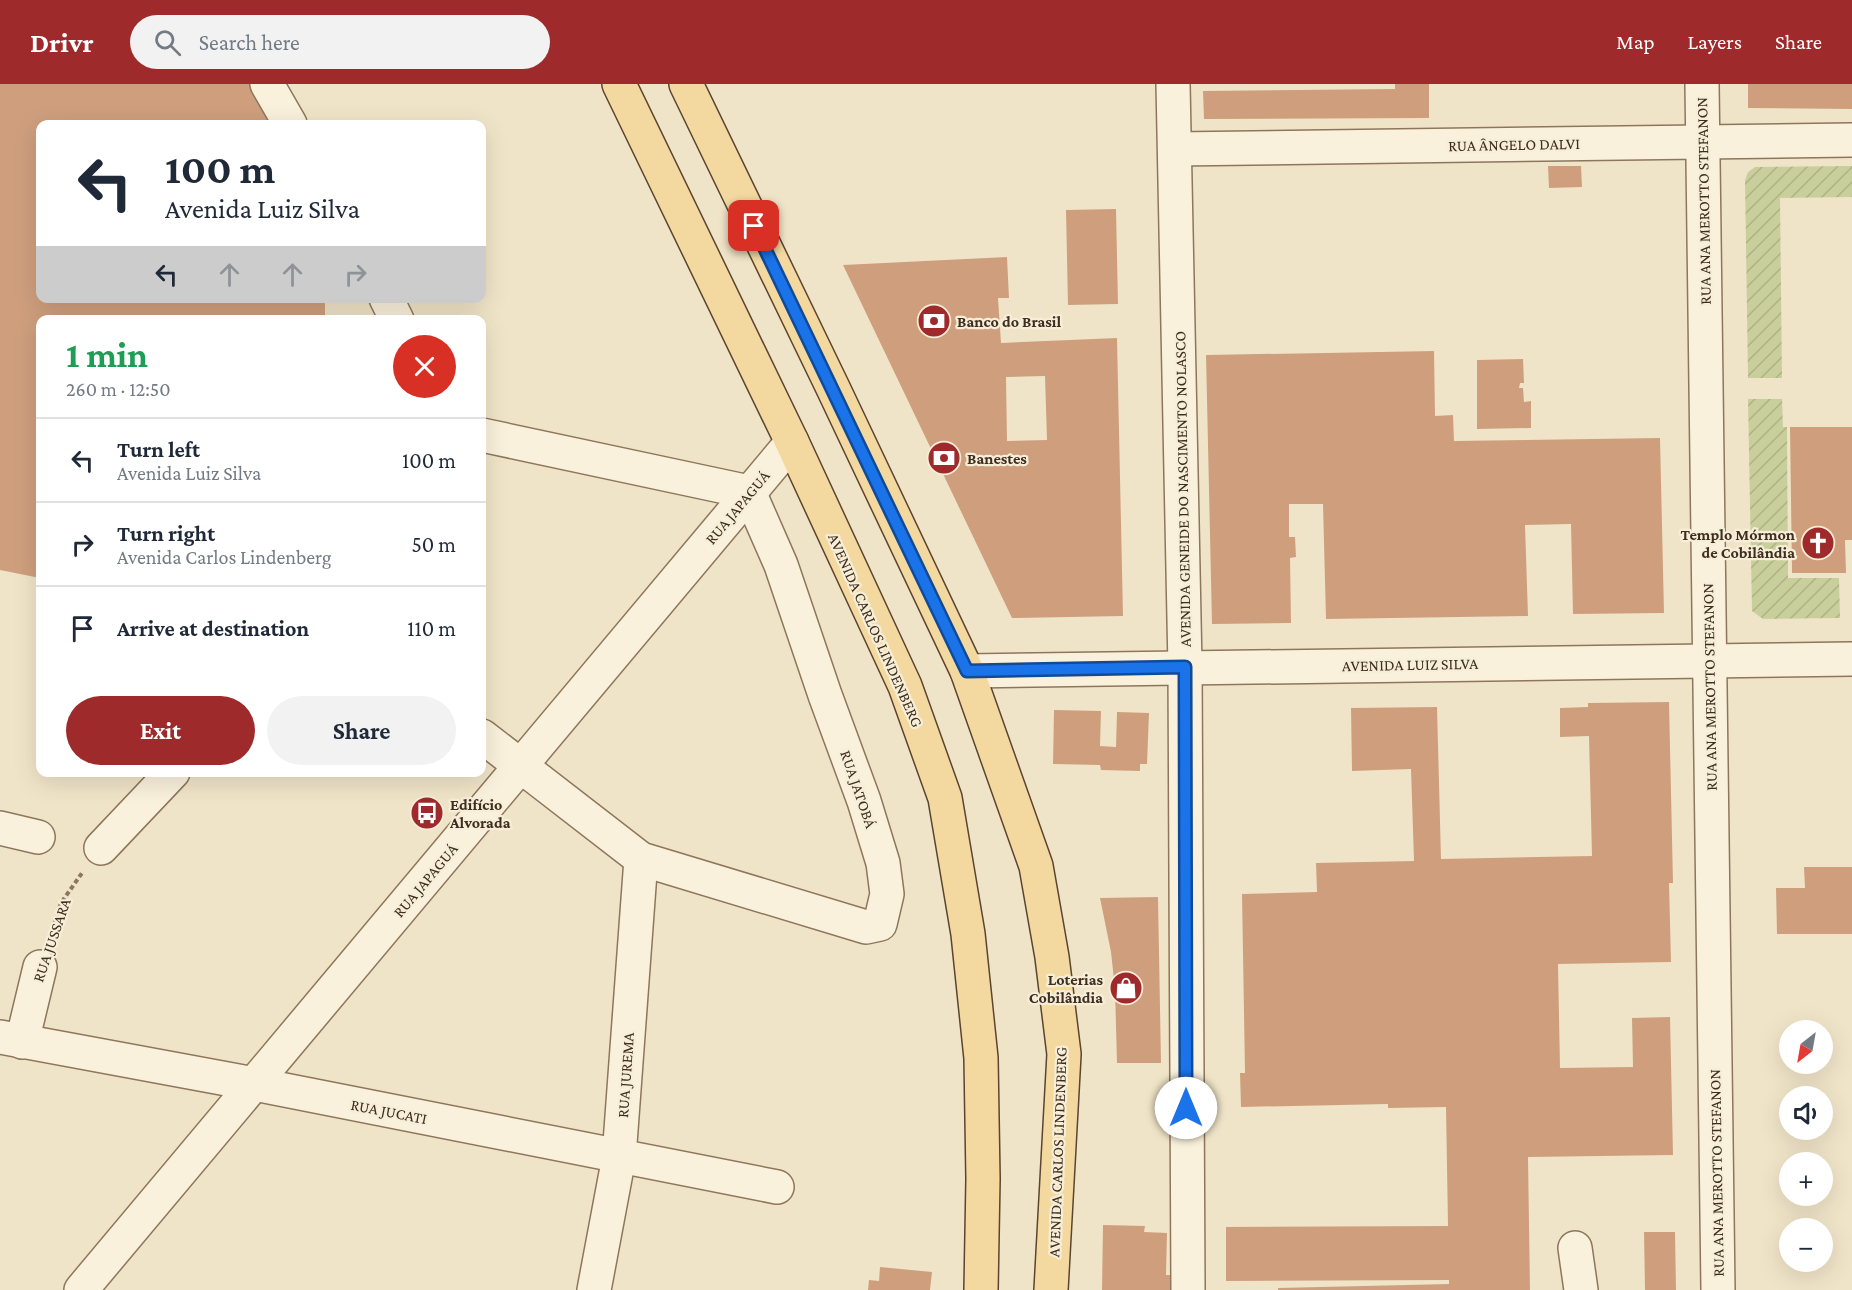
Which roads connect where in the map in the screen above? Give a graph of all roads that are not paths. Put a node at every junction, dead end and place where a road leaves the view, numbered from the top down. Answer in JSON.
{"nodes":[{"id":1,"x":267,"y":84,"type":"edge"},
{"id":2,"x":619,"y":84,"type":"edge"},
{"id":3,"x":686,"y":84,"type":"edge"},
{"id":4,"x":1173,"y":84,"type":"edge"},
{"id":5,"x":1702,"y":84,"type":"edge"},
{"id":6,"x":288,"y":120,"type":"edge"},
{"id":7,"x":1852,"y":140,"type":"edge"},
{"id":8,"x":1702,"y":142,"type":"junction"},
{"id":9,"x":1175,"y":149,"type":"junction"},
{"id":10,"x":486,"y":436,"type":"edge"},
{"id":11,"x":792,"y":442,"type":"junction"},
{"id":12,"x":749,"y":492,"type":"junction"},
{"id":13,"x":1852,"y":659,"type":"edge"},
{"id":14,"x":1709,"y":660,"type":"junction"},
{"id":15,"x":1185,"y":667,"type":"junction"},
{"id":16,"x":967,"y":671,"type":"junction"},
{"id":17,"x":486,"y":739,"type":"edge"},
{"id":18,"x":520,"y":766,"type":"junction"},
{"id":19,"x":168,"y":777,"type":"edge"},
{"id":20,"x":0,"y":828,"type":"edge"},
{"id":21,"x":38,"y":837,"type":"dead end"},
{"id":22,"x":101,"y":848,"type":"road end"},
{"id":23,"x":642,"y":858,"type":"junction"},
{"id":24,"x":40,"y":967,"type":"road end"},
{"id":25,"x":11,"y":1040,"type":"edge"},
{"id":26,"x":254,"y":1084,"type":"junction"},
{"id":27,"x":619,"y":1157,"type":"junction"},
{"id":28,"x":777,"y":1187,"type":"dead end"},
{"id":29,"x":1575,"y":1248,"type":"dead end"},
{"id":30,"x":81,"y":1290,"type":"edge"},
{"id":31,"x":594,"y":1290,"type":"edge"},
{"id":32,"x":981,"y":1290,"type":"edge"},
{"id":33,"x":1051,"y":1290,"type":"edge"},
{"id":34,"x":1188,"y":1290,"type":"edge"},
{"id":35,"x":1581,"y":1290,"type":"edge"},
{"id":36,"x":1718,"y":1290,"type":"edge"}],
"edges":[{"from":1,"to":6,"type":"street"},
{"from":2,"to":11,"type":"main road","name":"AVENIDA CARLOS LINDENBERG"},
{"from":3,"to":16,"type":"main road","name":"AVENIDA CARLOS LINDENBERG"},
{"from":4,"to":9,"type":"street","name":"AVENIDA GENEIDE DO NASCIMENTO NOLASCO"},
{"from":5,"to":8,"type":"street","name":"RUA ANA MEROTTO STEFANON"},
{"from":7,"to":8,"type":"street","name":"RUA ÂNGELO DALVI"},
{"from":8,"to":9,"type":"street","name":"RUA ÂNGELO DALVI"},
{"from":8,"to":14,"type":"street","name":"RUA ANA MEROTTO STEFANON"},
{"from":9,"to":15,"type":"street","name":"AVENIDA GENEIDE DO NASCIMENTO NOLASCO"},
{"from":10,"to":12,"type":"street"},
{"from":11,"to":12,"type":"street","name":"RUA JAPAGUÁ"},
{"from":11,"to":32,"type":"main road","name":"AVENIDA CARLOS LINDENBERG"},
{"from":12,"to":18,"type":"street","name":"RUA JAPAGUÁ"},
{"from":12,"to":23,"type":"street","name":"RUA JATOBÁ"},
{"from":13,"to":14,"type":"street","name":"AVENIDA LUIZ SILVA"},
{"from":14,"to":15,"type":"street","name":"AVENIDA LUIZ SILVA"},
{"from":14,"to":36,"type":"street","name":"RUA ANA MEROTTO STEFANON"},
{"from":15,"to":16,"type":"street","name":"AVENIDA LUIZ SILVA"},
{"from":15,"to":34,"type":"street","name":"AVENIDA GENEIDE DO NASCIMENTO NOLASCO"},
{"from":16,"to":33,"type":"main road","name":"AVENIDA CARLOS LINDENBERG"},
{"from":17,"to":18,"type":"street","name":"RUA JATOBÁ"},
{"from":18,"to":23,"type":"street","name":"RUA JATOBÁ"},
{"from":18,"to":26,"type":"street","name":"RUA JAPAGUÁ"},
{"from":19,"to":22,"type":"street"},
{"from":20,"to":21,"type":"street"},
{"from":23,"to":27,"type":"street","name":"RUA JUREMA"},
{"from":24,"to":25,"type":"street","name":"RUA JUSSARA"},
{"from":25,"to":26,"type":"street","name":"RUA JUCATI"},
{"from":26,"to":27,"type":"street","name":"RUA JUCATI"},
{"from":26,"to":30,"type":"street","name":"RUA JAPAGUÁ"},
{"from":27,"to":28,"type":"street","name":"RUA JUCATI"},
{"from":27,"to":31,"type":"street","name":"RUA JUREMA"},
{"from":29,"to":35,"type":"street"}]}
